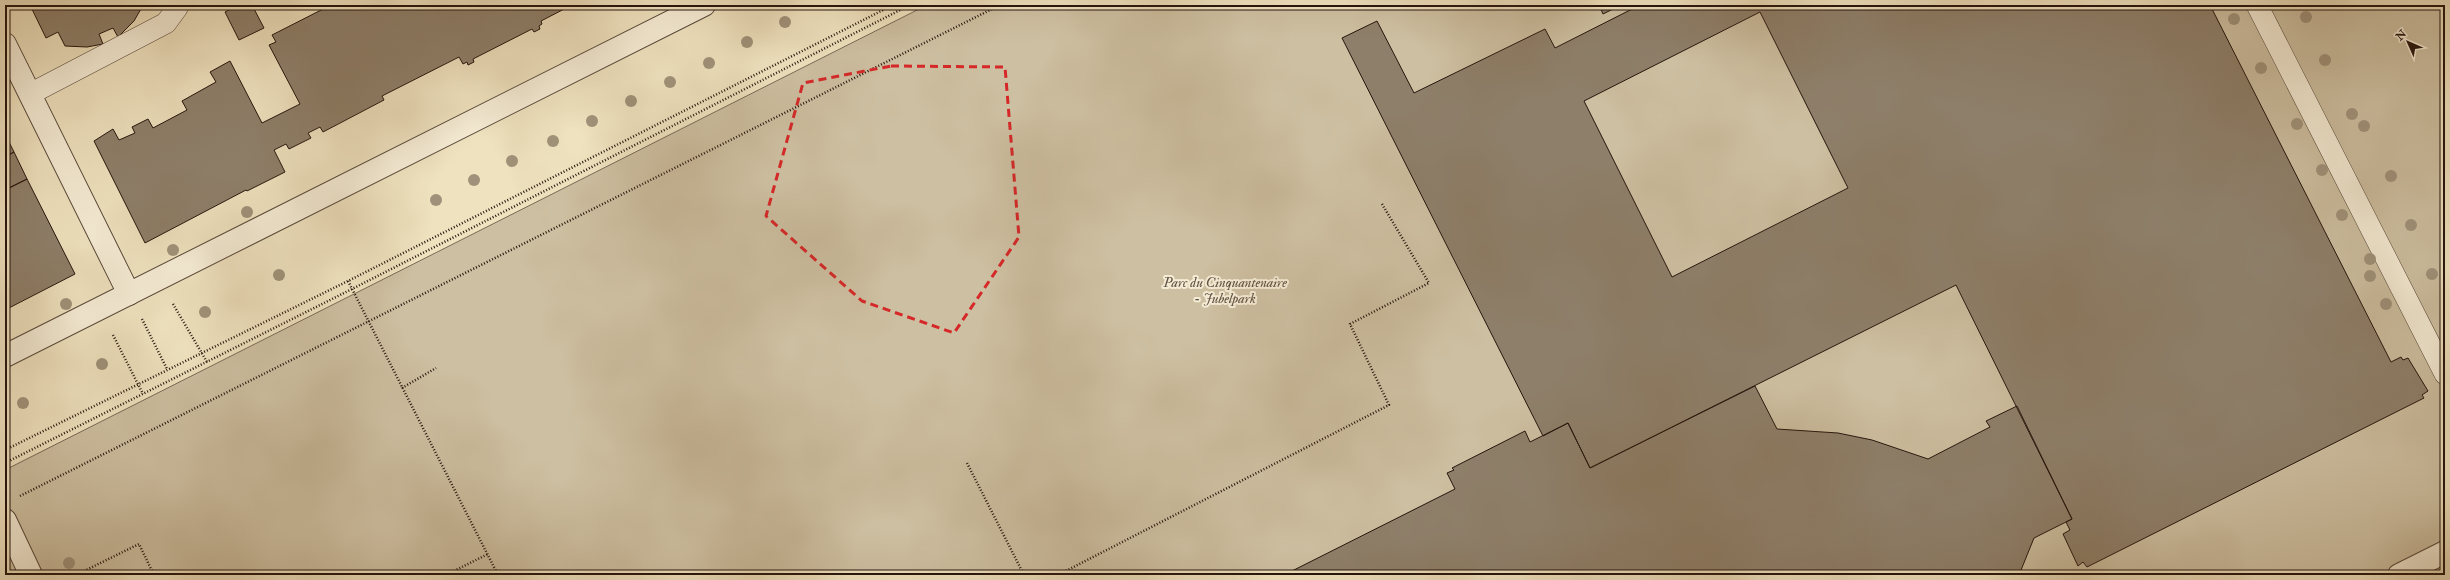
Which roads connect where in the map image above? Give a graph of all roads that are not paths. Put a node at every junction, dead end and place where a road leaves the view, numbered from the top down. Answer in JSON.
{"nodes":[{"id":1,"x":704,"y":5,"type":"edge"},
{"id":2,"x":2257,"y":5,"type":"edge"},
{"id":3,"x":177,"y":8,"type":"dead end"},
{"id":4,"x":5,"y":44,"type":"edge"},
{"id":5,"x":30,"y":94,"type":"junction"},
{"id":6,"x":129,"y":294,"type":"junction"},
{"id":7,"x":5,"y":356,"type":"edge"},
{"id":8,"x":2445,"y":374,"type":"edge"},
{"id":9,"x":5,"y":520,"type":"edge"},
{"id":10,"x":2445,"y":552,"type":"edge"},
{"id":11,"x":31,"y":575,"type":"edge"},
{"id":12,"x":2399,"y":575,"type":"edge"}],
"edges":[{"from":1,"to":6,"type":"street"},
{"from":2,"to":8,"type":"lane"},
{"from":3,"to":5,"type":"lane"},
{"from":4,"to":5,"type":"street"},
{"from":5,"to":6,"type":"street"},
{"from":6,"to":7,"type":"street"},
{"from":9,"to":11,"type":"street"},
{"from":10,"to":12,"type":"street"}]}
